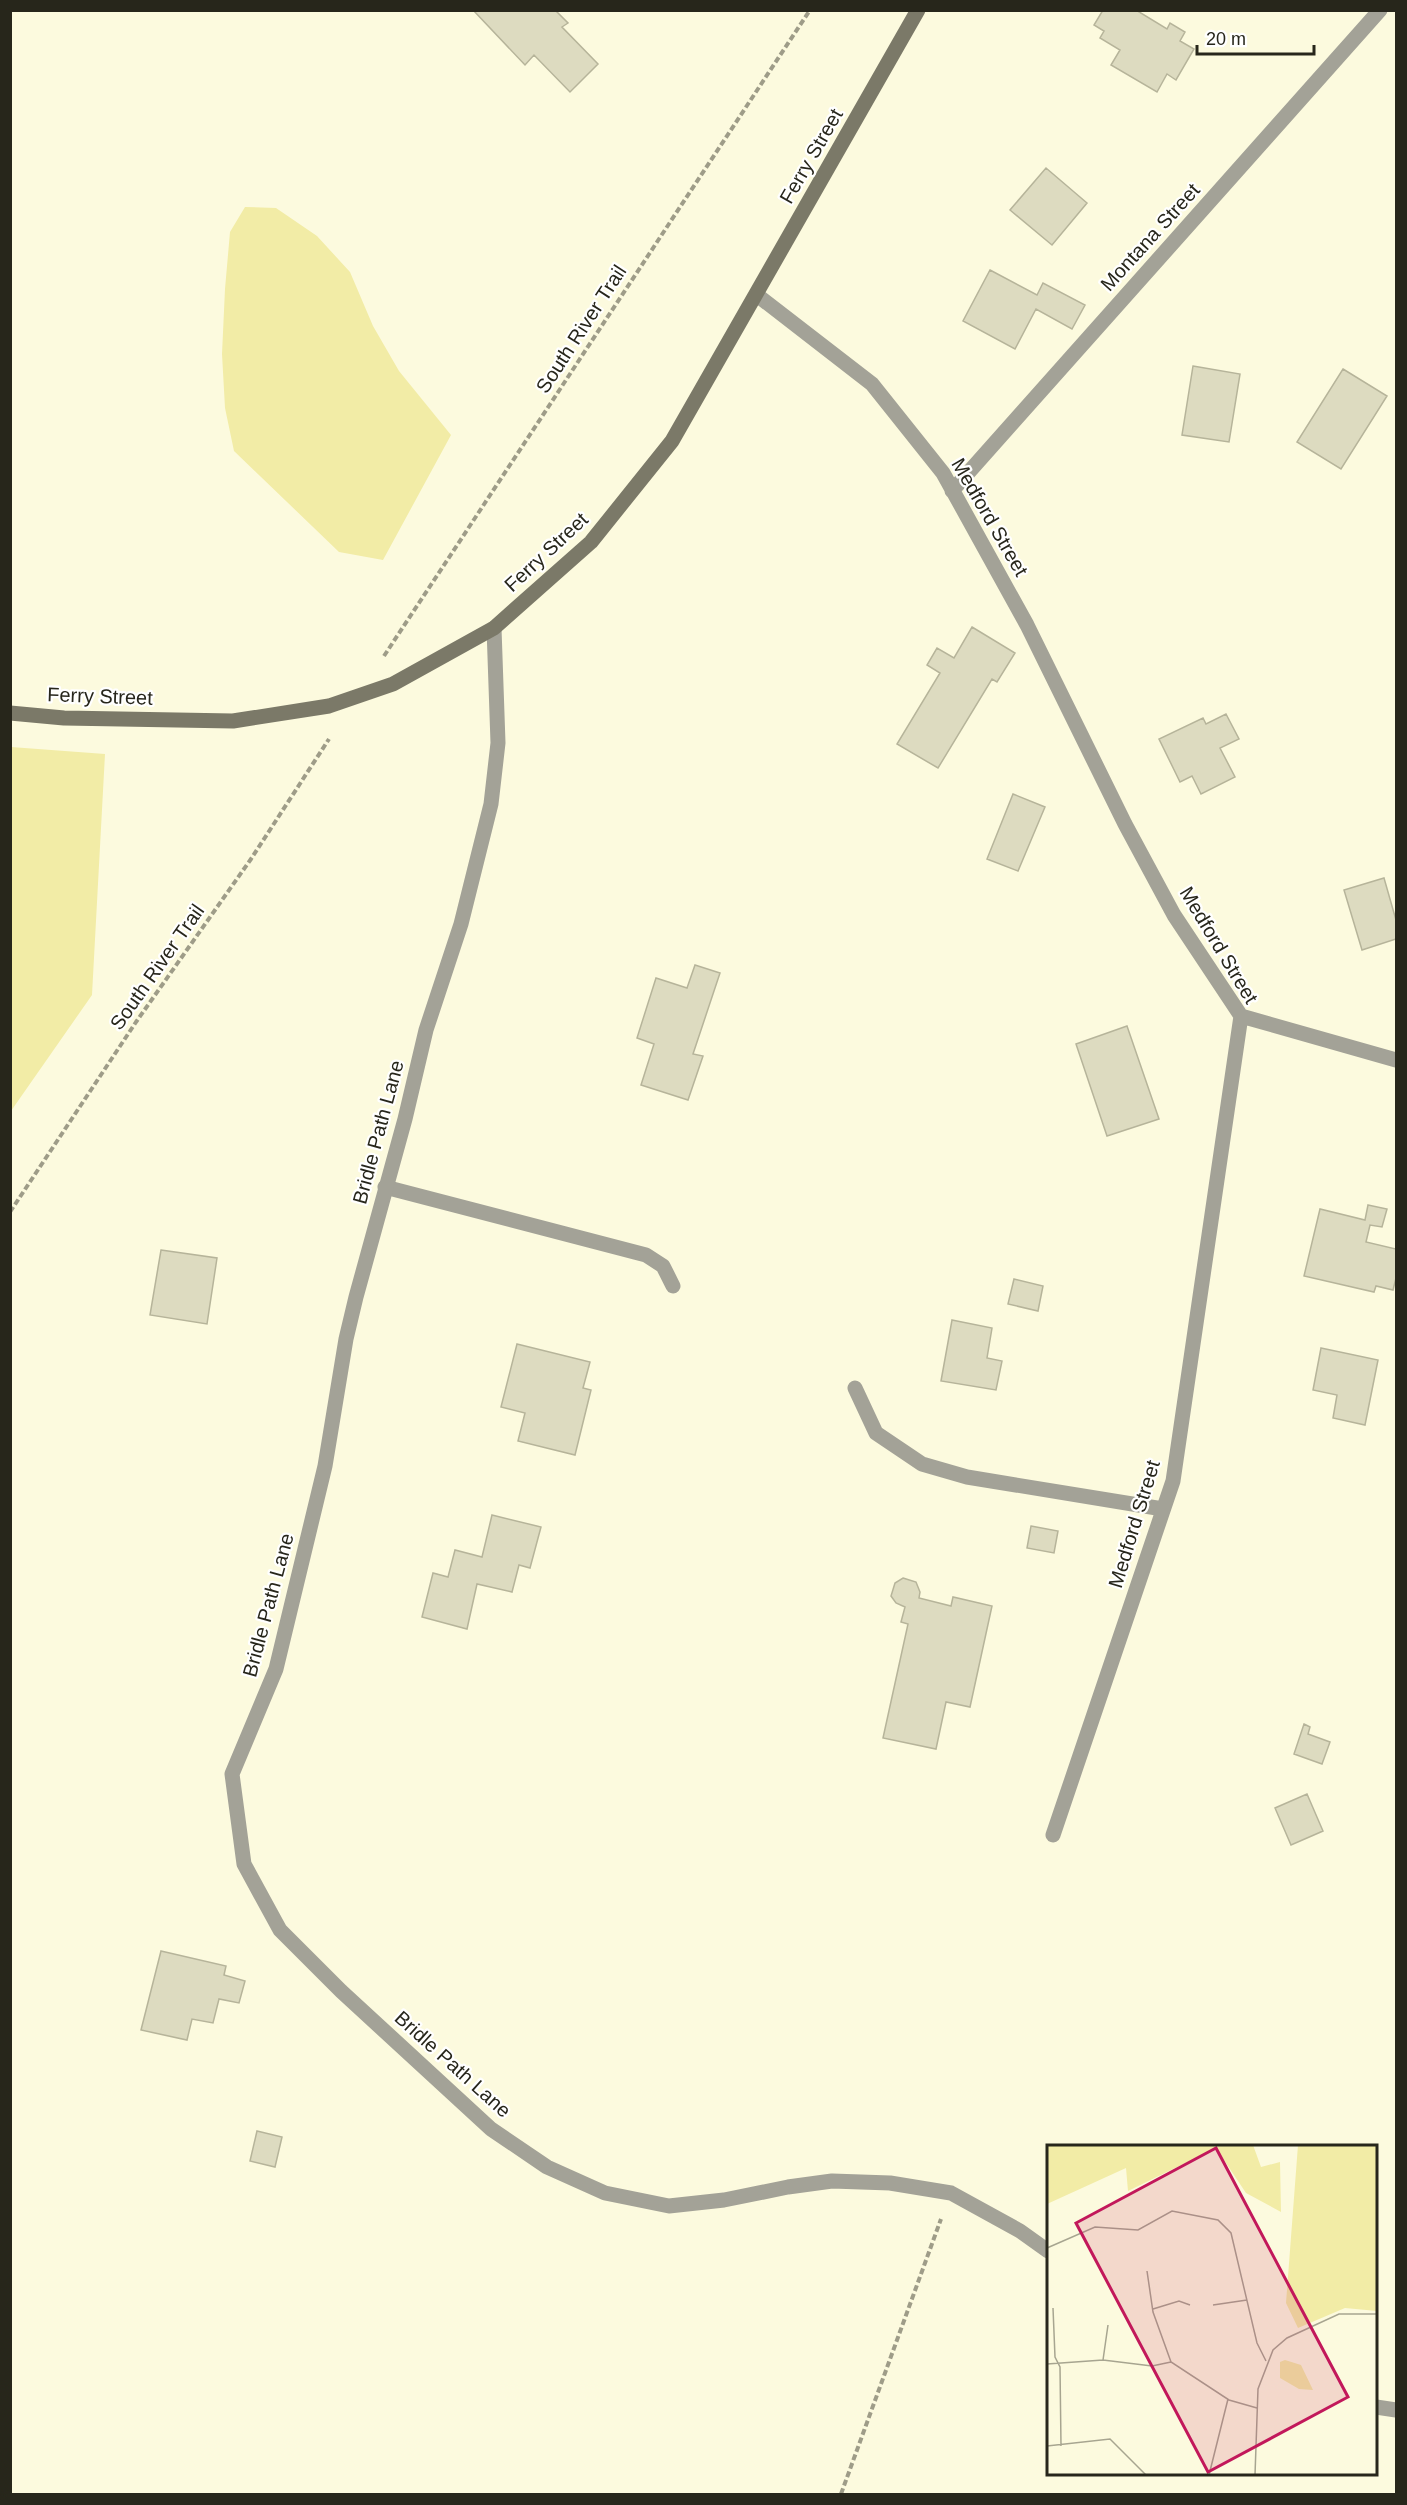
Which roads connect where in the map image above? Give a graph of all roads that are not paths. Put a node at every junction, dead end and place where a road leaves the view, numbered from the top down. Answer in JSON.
{"nodes":[{"id":1,"x":918,"y":10,"type":"edge"},
{"id":2,"x":1380,"y":10,"type":"edge"},
{"id":3,"x":757,"y":295,"type":"junction"},
{"id":4,"x":952,"y":491,"type":"junction"},
{"id":5,"x":494,"y":628,"type":"junction"},
{"id":6,"x":10,"y":713,"type":"edge"},
{"id":7,"x":1240,"y":1016,"type":"junction"},
{"id":8,"x":1396,"y":1060,"type":"edge"},
{"id":9,"x":385,"y":1187,"type":"junction"},
{"id":10,"x":673,"y":1286,"type":"dead end"},
{"id":11,"x":855,"y":1388,"type":"dead end"},
{"id":12,"x":1163,"y":1509,"type":"junction"},
{"id":13,"x":1053,"y":1835,"type":"dead end"},
{"id":14,"x":1047,"y":2250,"type":"edge"},
{"id":15,"x":1377,"y":2407,"type":"edge"},
{"id":16,"x":1396,"y":2409,"type":"edge"}],
"edges":[{"from":1,"to":3,"type":"main road","name":"Ferry Street"},
{"from":2,"to":4,"type":"street","name":"Montana Street"},
{"from":3,"to":4,"type":"street","name":"Medford Street"},
{"from":3,"to":5,"type":"main road","name":"Ferry Street"},
{"from":4,"to":7,"type":"street","name":"Medford Street"},
{"from":5,"to":6,"type":"main road","name":"Ferry Street"},
{"from":5,"to":9,"type":"street","name":"Bridle Path Lane"},
{"from":7,"to":8,"type":"street"},
{"from":7,"to":12,"type":"street","name":"Medford Street"},
{"from":9,"to":10,"type":"street"},
{"from":9,"to":14,"type":"street","name":"Bridle Path Lane"},
{"from":11,"to":12,"type":"street"},
{"from":12,"to":13,"type":"street","name":"Medford Street"},
{"from":15,"to":16,"type":"street"}]}
